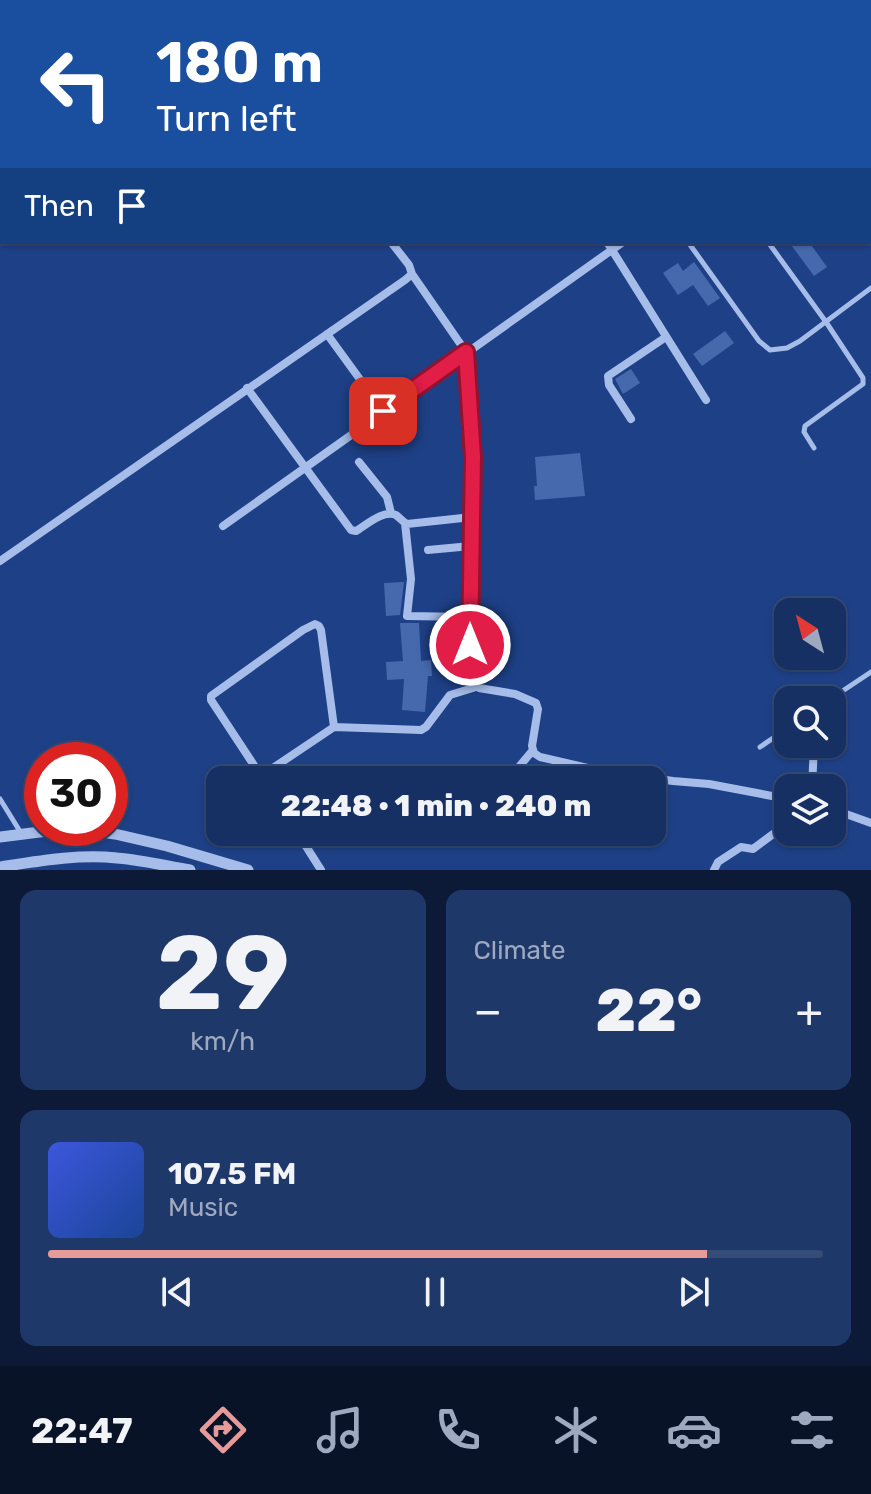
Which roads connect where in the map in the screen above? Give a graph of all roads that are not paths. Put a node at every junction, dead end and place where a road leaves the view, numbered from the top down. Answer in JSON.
{"nodes":[{"id":1,"x":396,"y":244,"type":"edge"},
{"id":2,"x":689,"y":244,"type":"edge"},
{"id":3,"x":769,"y":244,"type":"edge"},
{"id":4,"x":610,"y":246,"type":"edge"},
{"id":5,"x":412,"y":274,"type":"junction"},
{"id":6,"x":871,"y":288,"type":"edge"},
{"id":7,"x":826,"y":322,"type":"junction"},
{"id":8,"x":327,"y":334,"type":"junction"},
{"id":9,"x":666,"y":337,"type":"junction"},
{"id":10,"x":466,"y":352,"type":"junction"},
{"id":11,"x":247,"y":388,"type":"junction"},
{"id":12,"x":706,"y":400,"type":"dead end"},
{"id":13,"x":383,"y":411,"type":"junction"},
{"id":14,"x":631,"y":419,"type":"dead end"},
{"id":15,"x":814,"y":448,"type":"dead end"},
{"id":16,"x":359,"y":462,"type":"dead end"},
{"id":17,"x":305,"y":468,"type":"junction"},
{"id":18,"x":391,"y":513,"type":"junction"},
{"id":19,"x":472,"y":517,"type":"junction"},
{"id":20,"x":405,"y":523,"type":"junction"},
{"id":21,"x":223,"y":526,"type":"dead end"},
{"id":22,"x":471,"y":546,"type":"junction"},
{"id":23,"x":428,"y":550,"type":"dead end"},
{"id":24,"x":0,"y":561,"type":"edge"},
{"id":25,"x":469,"y":617,"type":"junction"},
{"id":26,"x":871,"y":672,"type":"edge"},
{"id":27,"x":476,"y":687,"type":"junction"},
{"id":28,"x":846,"y":689,"type":"edge"},
{"id":29,"x":334,"y":727,"type":"junction"},
{"id":30,"x":774,"y":738,"type":"edge"},
{"id":31,"x":760,"y":747,"type":"dead end"},
{"id":32,"x":533,"y":750,"type":"junction"},
{"id":33,"x":254,"y":766,"type":"edge"},
{"id":34,"x":279,"y":766,"type":"edge"},
{"id":35,"x":520,"y":766,"type":"edge"},
{"id":36,"x":774,"y":796,"type":"edge"},
{"id":37,"x":0,"y":799,"type":"edge"},
{"id":38,"x":846,"y":814,"type":"edge"},
{"id":39,"x":871,"y":823,"type":"edge"},
{"id":40,"x":22,"y":833,"type":"junction"},
{"id":41,"x":774,"y":833,"type":"edge"},
{"id":42,"x":0,"y":837,"type":"edge"},
{"id":43,"x":306,"y":846,"type":"edge"},
{"id":44,"x":0,"y":867,"type":"edge"},
{"id":45,"x":241,"y":869,"type":"edge"},
{"id":46,"x":190,"y":870,"type":"edge"},
{"id":47,"x":321,"y":870,"type":"edge"},
{"id":48,"x":714,"y":870,"type":"edge"}],
"edges":[{"from":1,"to":5,"type":"street"},
{"from":2,"to":7,"type":"lane"},
{"from":3,"to":7,"type":"lane"},
{"from":4,"to":9,"type":"street"},
{"from":4,"to":10,"type":"street"},
{"from":5,"to":8,"type":"street"},
{"from":5,"to":10,"type":"street"},
{"from":6,"to":7,"type":"lane"},
{"from":7,"to":15,"type":"lane"},
{"from":8,"to":11,"type":"street"},
{"from":8,"to":13,"type":"street"},
{"from":9,"to":12,"type":"street"},
{"from":9,"to":14,"type":"street"},
{"from":10,"to":13,"type":"street"},
{"from":10,"to":19,"type":"street"},
{"from":11,"to":17,"type":"street"},
{"from":11,"to":24,"type":"street"},
{"from":13,"to":17,"type":"street"},
{"from":16,"to":18,"type":"street"},
{"from":17,"to":18,"type":"street"},
{"from":17,"to":21,"type":"street"},
{"from":18,"to":20,"type":"street"},
{"from":19,"to":20,"type":"street"},
{"from":19,"to":22,"type":"street"},
{"from":20,"to":25,"type":"street"},
{"from":22,"to":23,"type":"street"},
{"from":22,"to":25,"type":"street"},
{"from":25,"to":27,"type":"street"},
{"from":26,"to":28,"type":"lane"},
{"from":27,"to":29,"type":"street"},
{"from":27,"to":32,"type":"street"},
{"from":29,"to":33,"type":"street"},
{"from":29,"to":34,"type":"street"},
{"from":30,"to":31,"type":"lane"},
{"from":32,"to":35,"type":"street"},
{"from":32,"to":36,"type":"street"},
{"from":37,"to":40,"type":"lane"},
{"from":38,"to":39,"type":"street"},
{"from":40,"to":42,"type":"street"},
{"from":40,"to":45,"type":"street"},
{"from":41,"to":48,"type":"street"},
{"from":43,"to":47,"type":"street"},
{"from":44,"to":46,"type":"street"}]}
